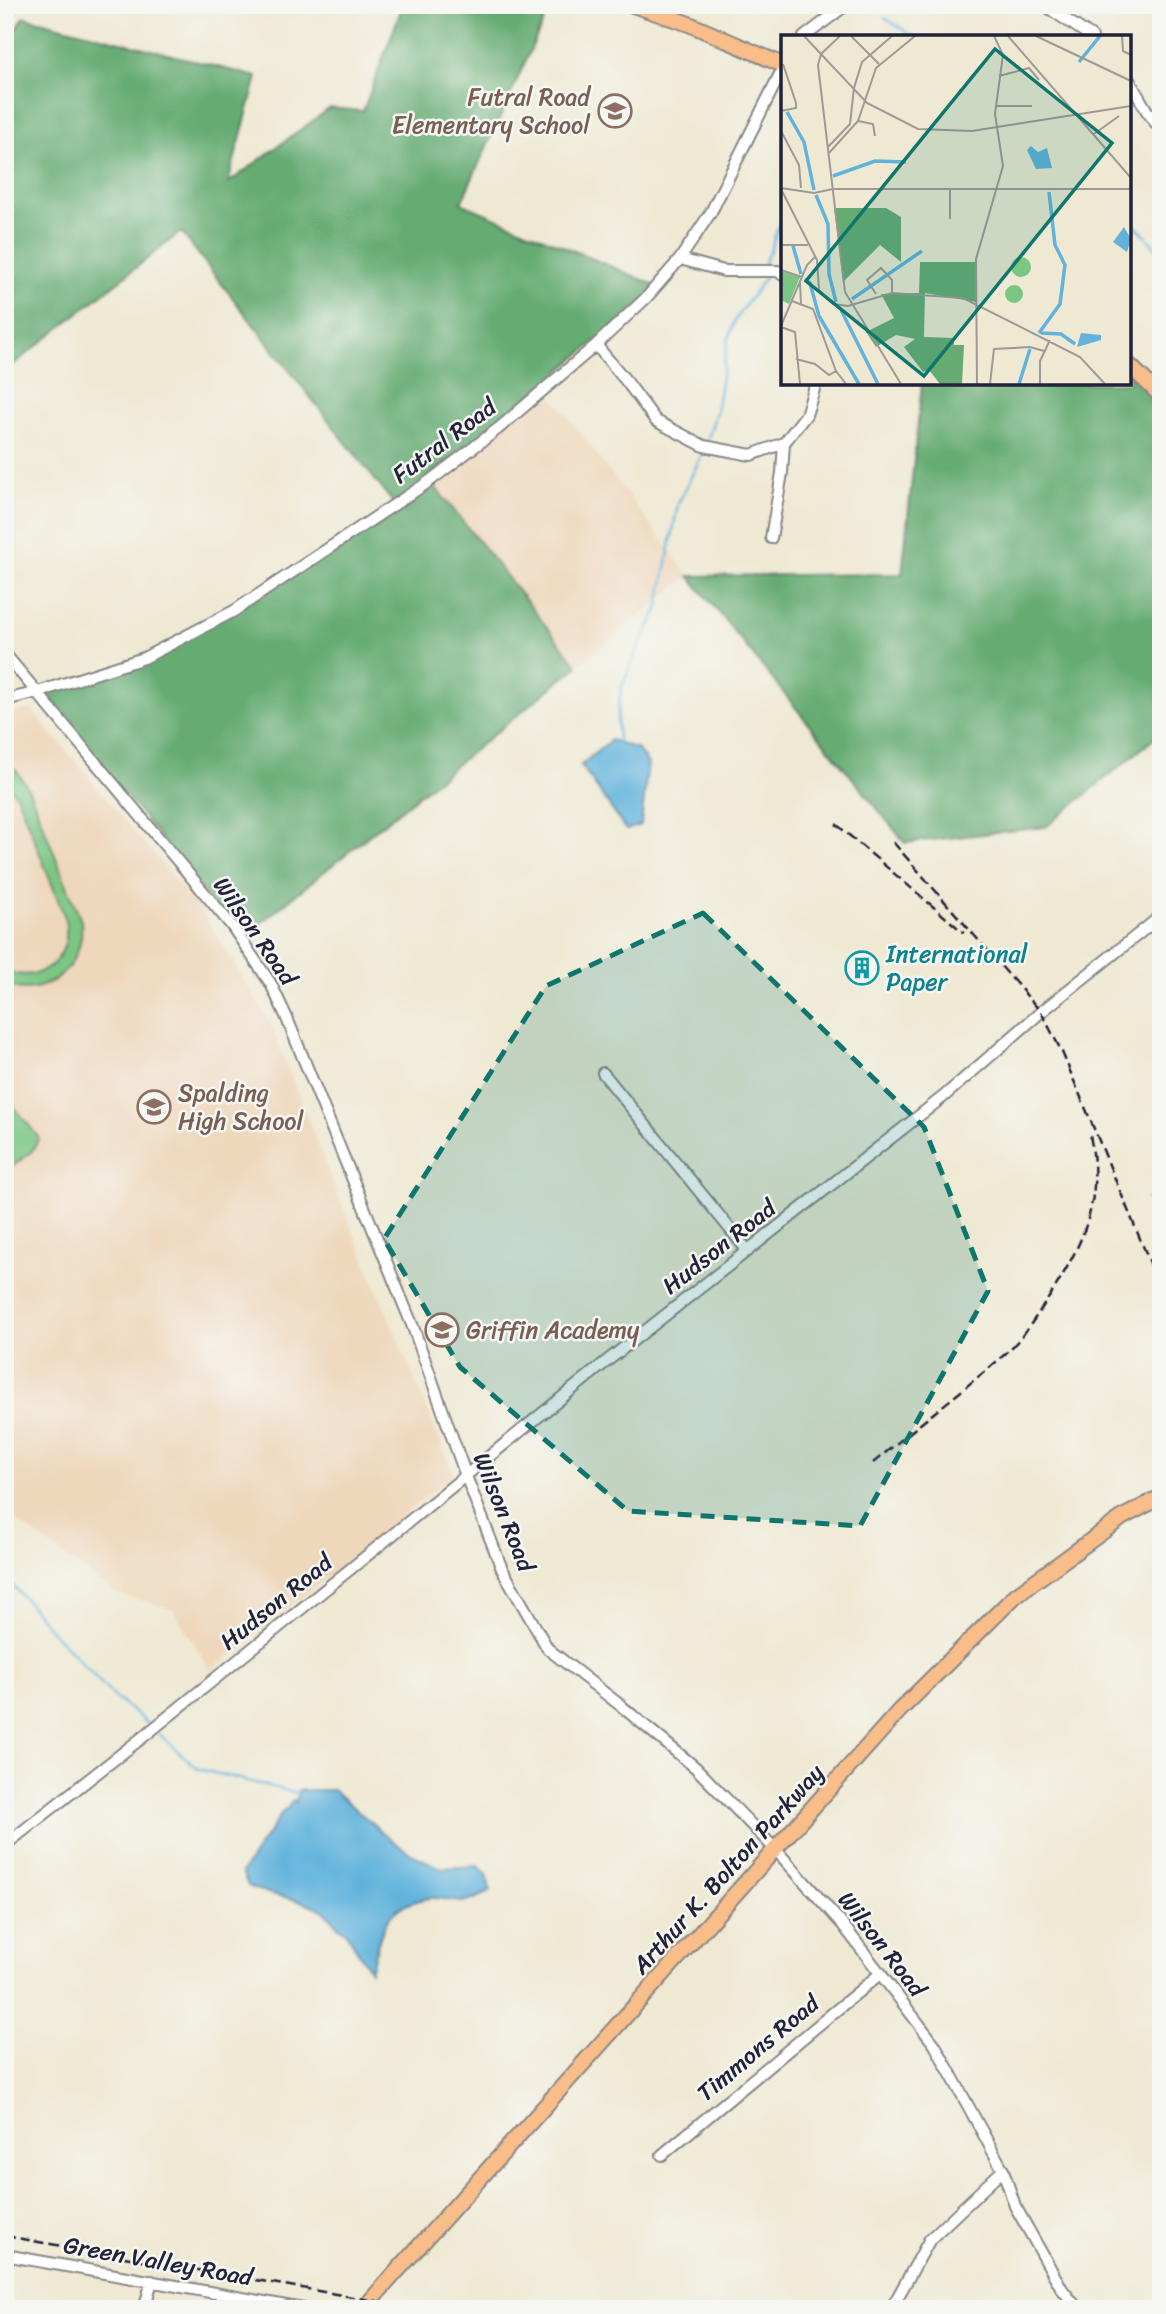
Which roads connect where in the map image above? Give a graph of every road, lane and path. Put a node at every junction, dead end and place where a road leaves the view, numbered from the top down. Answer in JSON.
{"nodes":[{"id":1,"x":633,"y":5,"type":"edge"},
{"id":2,"x":846,"y":5,"type":"edge"},
{"id":3,"x":1044,"y":5,"type":"edge"},
{"id":4,"x":807,"y":35,"type":"edge"},
{"id":5,"x":1089,"y":35,"type":"edge"},
{"id":6,"x":781,"y":65,"type":"edge"},
{"id":7,"x":781,"y":70,"type":"edge"},
{"id":8,"x":1131,"y":83,"type":"edge"},
{"id":9,"x":1161,"y":130,"type":"edge"},
{"id":10,"x":680,"y":259,"type":"junction"},
{"id":11,"x":781,"y":273,"type":"edge"},
{"id":12,"x":596,"y":345,"type":"junction"},
{"id":13,"x":1131,"y":367,"type":"edge"},
{"id":14,"x":815,"y":385,"type":"edge"},
{"id":15,"x":1161,"y":396,"type":"edge"},
{"id":16,"x":784,"y":443,"type":"junction"},
{"id":17,"x":771,"y":538,"type":"dead end"},
{"id":18,"x":5,"y":654,"type":"edge"},
{"id":19,"x":38,"y":692,"type":"junction"},
{"id":20,"x":5,"y":700,"type":"edge"},
{"id":21,"x":1161,"y":916,"type":"edge"},
{"id":22,"x":603,"y":1073,"type":"dead end"},
{"id":23,"x":748,"y":1251,"type":"junction"},
{"id":24,"x":466,"y":1476,"type":"junction"},
{"id":25,"x":1161,"y":1497,"type":"edge"},
{"id":26,"x":5,"y":1845,"type":"edge"},
{"id":27,"x":776,"y":1850,"type":"junction"},
{"id":28,"x":881,"y":1973,"type":"junction"},
{"id":29,"x":662,"y":2155,"type":"dead end"},
{"id":30,"x":1003,"y":2170,"type":"junction"},
{"id":31,"x":5,"y":2255,"type":"edge"},
{"id":32,"x":152,"y":2281,"type":"junction"},
{"id":33,"x":144,"y":2309,"type":"edge"},
{"id":34,"x":303,"y":2309,"type":"edge"},
{"id":35,"x":363,"y":2309,"type":"edge"},
{"id":36,"x":891,"y":2309,"type":"edge"},
{"id":37,"x":1078,"y":2309,"type":"edge"}],
"edges":[{"from":1,"to":6,"type":"main road"},
{"from":2,"to":4,"type":"street"},
{"from":3,"to":5,"type":"street"},
{"from":7,"to":10,"type":"street","name":"Futral Road"},
{"from":8,"to":9,"type":"street"},
{"from":10,"to":11,"type":"street"},
{"from":10,"to":12,"type":"street","name":"Futral Road"},
{"from":12,"to":16,"type":"street"},
{"from":12,"to":19,"type":"street","name":"Futral Road"},
{"from":13,"to":15,"type":"main road"},
{"from":14,"to":16,"type":"street"},
{"from":16,"to":17,"type":"street"},
{"from":18,"to":19,"type":"street","name":"Wilson Road"},
{"from":19,"to":20,"type":"street","name":"Futral Road"},
{"from":19,"to":24,"type":"street","name":"Wilson Road"},
{"from":21,"to":23,"type":"street","name":"Hudson Road"},
{"from":22,"to":23,"type":"street"},
{"from":23,"to":24,"type":"street","name":"Hudson Road"},
{"from":24,"to":26,"type":"street","name":"Hudson Road"},
{"from":24,"to":27,"type":"street","name":"Wilson Road"},
{"from":25,"to":27,"type":"main road","name":"Arthur K. Bolton Parkway"},
{"from":27,"to":28,"type":"street","name":"Wilson Road"},
{"from":27,"to":35,"type":"main road","name":"Arthur K. Bolton Parkway"},
{"from":28,"to":29,"type":"street","name":"Timmons Road"},
{"from":28,"to":30,"type":"street","name":"Wilson Road"},
{"from":30,"to":36,"type":"street"},
{"from":30,"to":37,"type":"street","name":"Wilson Road"},
{"from":31,"to":32,"type":"street","name":"Green Valley Road"},
{"from":32,"to":33,"type":"street"},
{"from":32,"to":34,"type":"street","name":"Green Valley Road"}]}
